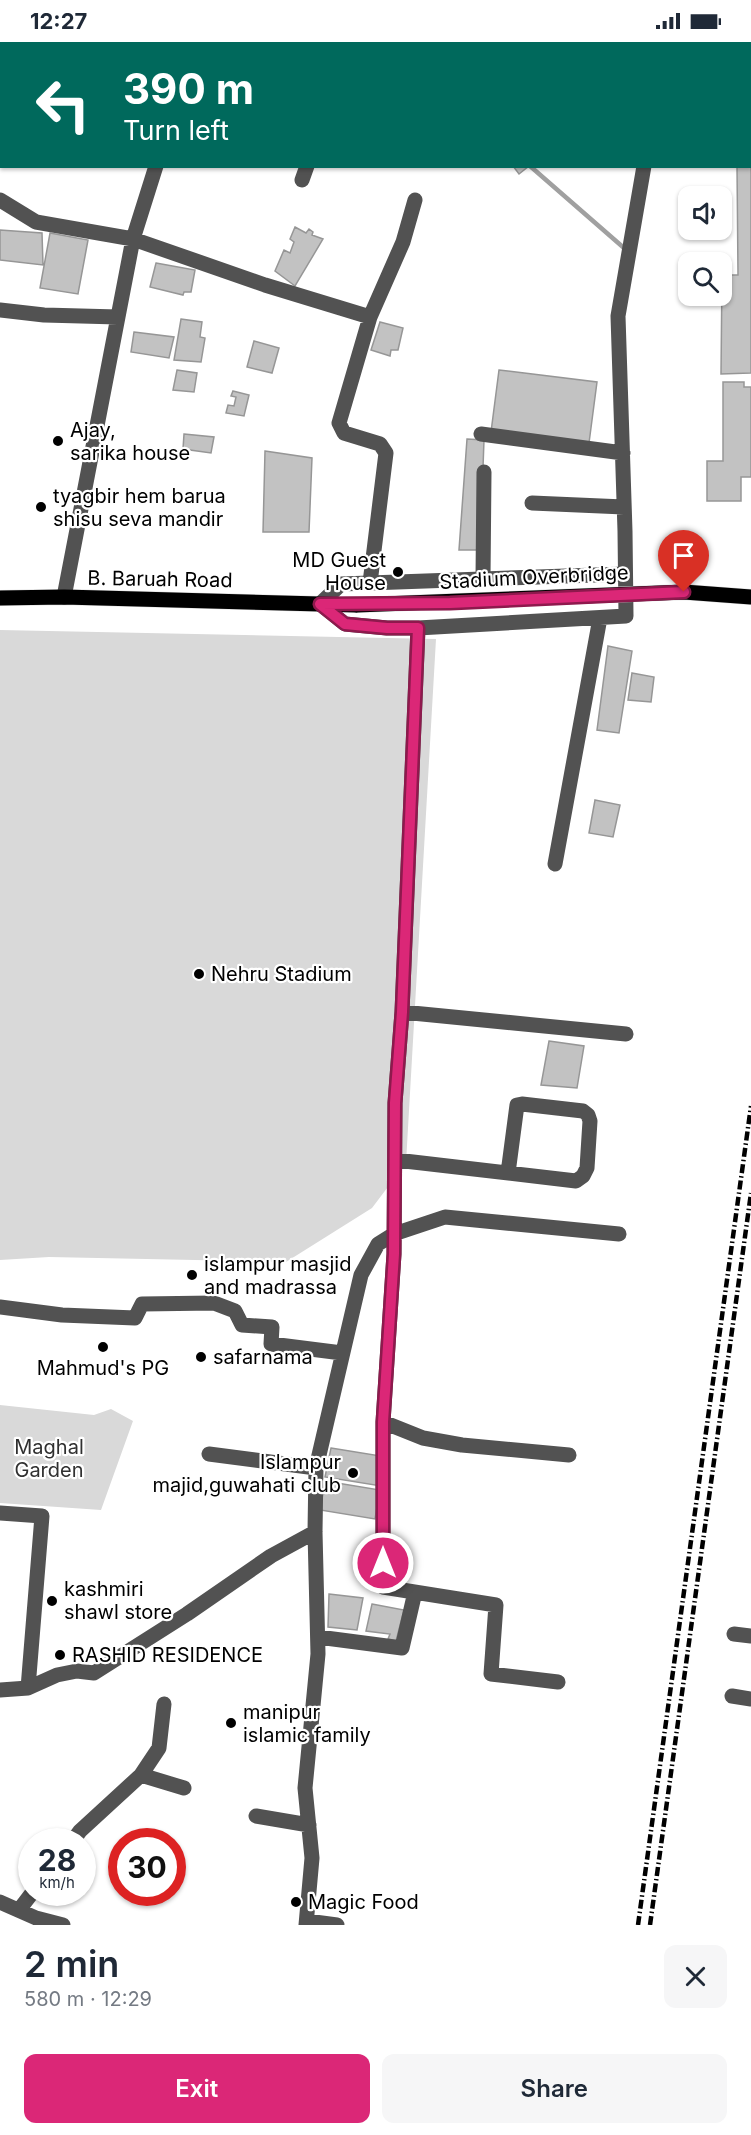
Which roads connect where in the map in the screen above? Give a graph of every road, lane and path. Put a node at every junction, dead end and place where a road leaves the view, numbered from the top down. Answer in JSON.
{"nodes":[{"id":1,"x":155,"y":168,"type":"edge"},
{"id":2,"x":644,"y":168,"type":"edge"},
{"id":3,"x":0,"y":200,"type":"edge"},
{"id":4,"x":415,"y":200,"type":"dead end"},
{"id":5,"x":133,"y":239,"type":"junction"},
{"id":6,"x":0,"y":310,"type":"edge"},
{"id":7,"x":118,"y":316,"type":"junction"},
{"id":8,"x":370,"y":317,"type":"junction"},
{"id":9,"x":481,"y":434,"type":"dead end"},
{"id":10,"x":622,"y":453,"type":"junction"},
{"id":11,"x":484,"y":472,"type":"dead end"},
{"id":12,"x":532,"y":503,"type":"dead end"},
{"id":13,"x":624,"y":507,"type":"junction"},
{"id":14,"x":625,"y":574,"type":"junction"},
{"id":15,"x":483,"y":579,"type":"junction"},
{"id":16,"x":370,"y":583,"type":"junction"},
{"id":17,"x":64,"y":597,"type":"junction"},
{"id":18,"x":751,"y":597,"type":"edge"},
{"id":19,"x":0,"y":598,"type":"edge"},
{"id":20,"x":320,"y":604,"type":"junction"},
{"id":21,"x":600,"y":618,"type":"junction"},
{"id":22,"x":418,"y":628,"type":"junction"},
{"id":23,"x":555,"y":864,"type":"dead end"},
{"id":24,"x":402,"y":1012,"type":"junction"},
{"id":25,"x":626,"y":1034,"type":"dead end"},
{"id":26,"x":396,"y":1160,"type":"junction"},
{"id":27,"x":508,"y":1173,"type":"junction"},
{"id":28,"x":394,"y":1234,"type":"junction"},
{"id":29,"x":619,"y":1234,"type":"dead end"},
{"id":30,"x":0,"y":1307,"type":"edge"},
{"id":31,"x":342,"y":1353,"type":"junction"},
{"id":32,"x":383,"y":1422,"type":"junction"},
{"id":33,"x":209,"y":1454,"type":"dead end"},
{"id":34,"x":569,"y":1455,"type":"dead end"},
{"id":35,"x":316,"y":1468,"type":"junction"},
{"id":36,"x":0,"y":1513,"type":"edge"},
{"id":37,"x":315,"y":1532,"type":"junction"},
{"id":38,"x":415,"y":1592,"type":"junction"},
{"id":39,"x":734,"y":1634,"type":"dead end"},
{"id":40,"x":751,"y":1636,"type":"edge"},
{"id":41,"x":318,"y":1637,"type":"junction"},
{"id":42,"x":558,"y":1683,"type":"dead end"},
{"id":43,"x":28,"y":1688,"type":"junction"},
{"id":44,"x":0,"y":1690,"type":"edge"},
{"id":45,"x":732,"y":1696,"type":"dead end"},
{"id":46,"x":751,"y":1699,"type":"edge"},
{"id":47,"x":164,"y":1704,"type":"dead end"},
{"id":48,"x":141,"y":1775,"type":"junction"},
{"id":49,"x":184,"y":1788,"type":"dead end"},
{"id":50,"x":256,"y":1816,"type":"dead end"},
{"id":51,"x":309,"y":1825,"type":"junction"},
{"id":52,"x":83,"y":1828,"type":"edge"},
{"id":53,"x":0,"y":1902,"type":"edge"},
{"id":54,"x":22,"y":1906,"type":"edge"},
{"id":55,"x":19,"y":1910,"type":"junction"},
{"id":56,"x":307,"y":1923,"type":"edge"},
{"id":57,"x":63,"y":1925,"type":"edge"},
{"id":58,"x":337,"y":1925,"type":"edge"}],
"edges":[{"from":1,"to":5,"type":"street"},
{"from":2,"to":10,"type":"street"},
{"from":3,"to":5,"type":"street"},
{"from":4,"to":8,"type":"street"},
{"from":5,"to":7,"type":"street"},
{"from":5,"to":8,"type":"street"},
{"from":6,"to":7,"type":"street"},
{"from":7,"to":17,"type":"street"},
{"from":8,"to":16,"type":"street"},
{"from":9,"to":10,"type":"street"},
{"from":10,"to":13,"type":"street"},
{"from":11,"to":15,"type":"street"},
{"from":12,"to":13,"type":"street"},
{"from":13,"to":14,"type":"street"},
{"from":14,"to":15,"type":"street"},
{"from":14,"to":21,"type":"street"},
{"from":15,"to":16,"type":"street"},
{"from":16,"to":20,"type":"street"},
{"from":17,"to":19,"type":"main road","name":"B. Baruah Road"},
{"from":17,"to":20,"type":"main road","name":"B. Baruah Road"},
{"from":18,"to":20,"type":"main road","name":"Stadium Overbridge","bridge":true},
{"from":20,"to":22,"type":"street"},
{"from":21,"to":22,"type":"street"},
{"from":21,"to":23,"type":"street"},
{"from":22,"to":24,"type":"street"},
{"from":24,"to":25,"type":"street"},
{"from":24,"to":26,"type":"street"},
{"from":26,"to":27,"type":"street"},
{"from":26,"to":28,"type":"street"},
{"from":27,"to":27,"type":"street"},
{"from":28,"to":29,"type":"street"},
{"from":28,"to":31,"type":"street"},
{"from":28,"to":32,"type":"street"},
{"from":30,"to":31,"type":"street"},
{"from":31,"to":35,"type":"street"},
{"from":32,"to":34,"type":"street"},
{"from":32,"to":38,"type":"street"},
{"from":33,"to":35,"type":"street"},
{"from":35,"to":37,"type":"street"},
{"from":36,"to":43,"type":"street"},
{"from":37,"to":41,"type":"street"},
{"from":37,"to":43,"type":"street"},
{"from":38,"to":41,"type":"street"},
{"from":38,"to":42,"type":"street"},
{"from":39,"to":40,"type":"street"},
{"from":41,"to":51,"type":"street"},
{"from":43,"to":44,"type":"street"},
{"from":45,"to":46,"type":"street"},
{"from":47,"to":48,"type":"street"},
{"from":48,"to":49,"type":"street"},
{"from":48,"to":52,"type":"street"},
{"from":50,"to":51,"type":"street"},
{"from":51,"to":56,"type":"street"},
{"from":53,"to":55,"type":"street"},
{"from":54,"to":55,"type":"street"},
{"from":55,"to":57,"type":"street"},
{"from":56,"to":58,"type":"street"}]}
